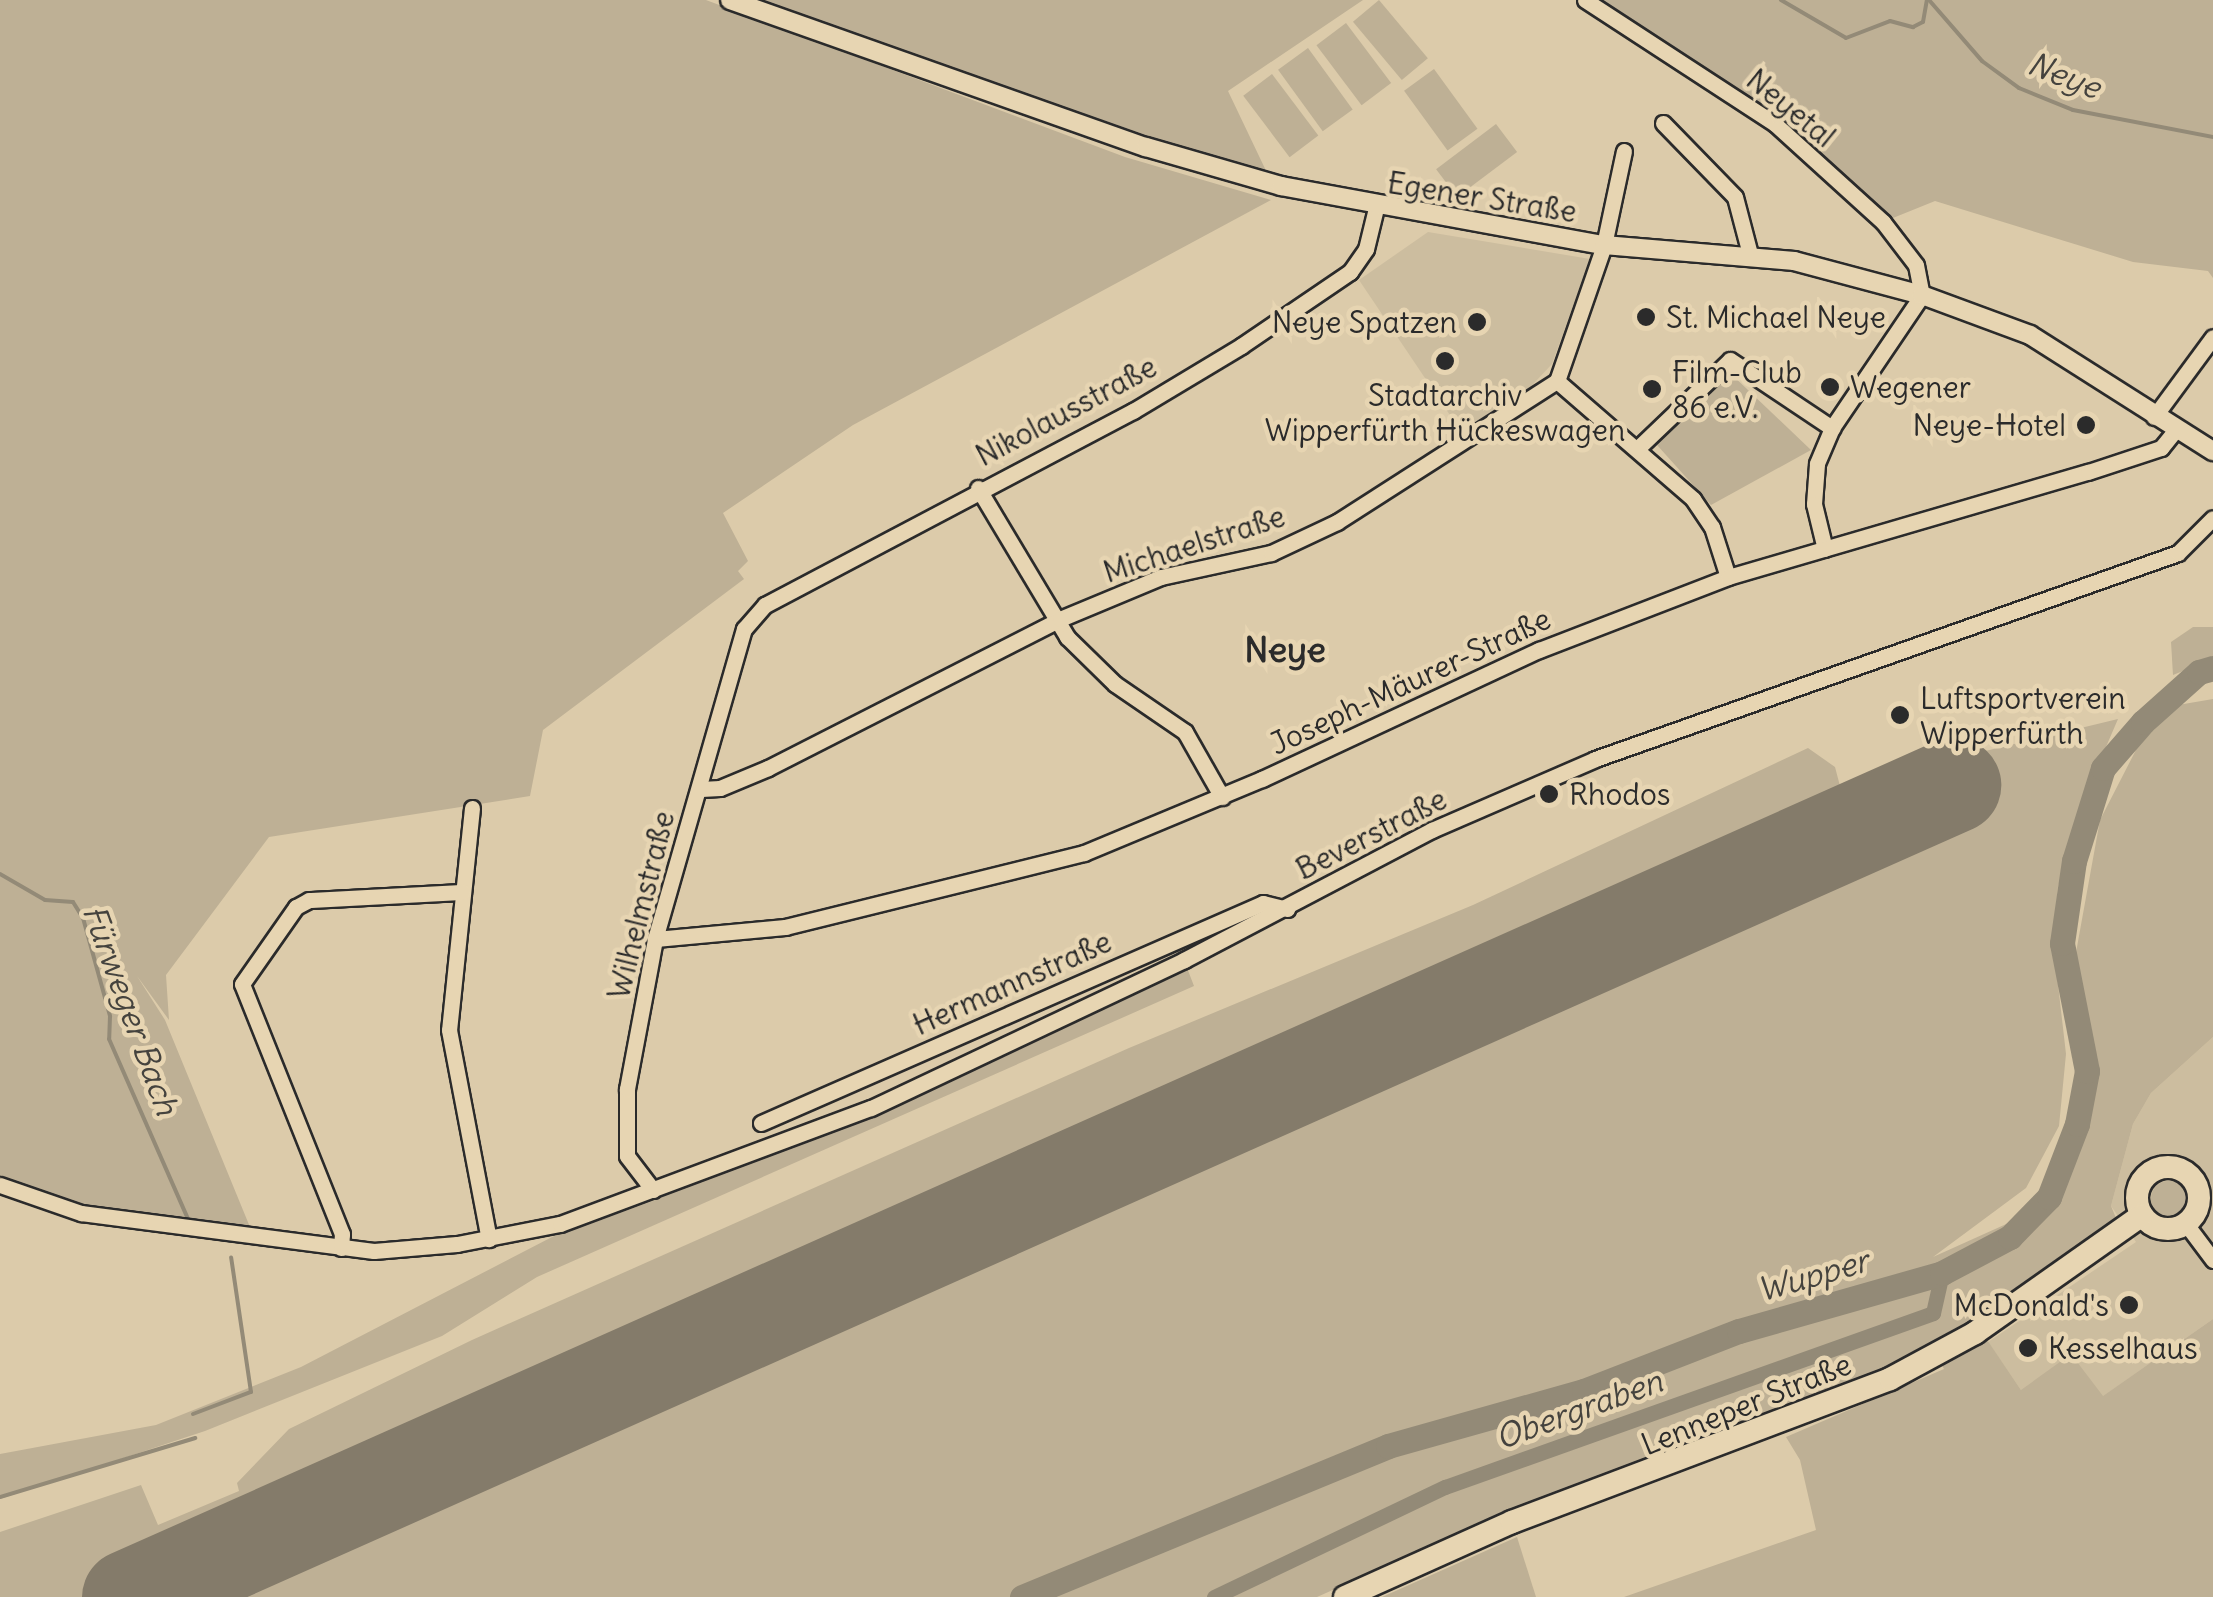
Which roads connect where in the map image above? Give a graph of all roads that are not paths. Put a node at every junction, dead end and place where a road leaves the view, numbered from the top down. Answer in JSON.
{"nodes":[{"id":1,"x":730,"y":0,"type":"edge"},
{"id":2,"x":1586,"y":0,"type":"edge"},
{"id":3,"x":1663,"y":123,"type":"dead end"},
{"id":4,"x":1624,"y":150,"type":"dead end"},
{"id":5,"x":1376,"y":208,"type":"junction"},
{"id":6,"x":1604,"y":245,"type":"junction"},
{"id":7,"x":1751,"y":258,"type":"junction"},
{"id":8,"x":1922,"y":295,"type":"junction"},
{"id":9,"x":2213,"y":337,"type":"edge"},
{"id":10,"x":1557,"y":381,"type":"junction"},
{"id":11,"x":2154,"y":417,"type":"junction"},
{"id":12,"x":1832,"y":428,"type":"junction"},
{"id":13,"x":2175,"y":431,"type":"junction"},
{"id":14,"x":1638,"y":448,"type":"junction"},
{"id":15,"x":2213,"y":451,"type":"edge"},
{"id":16,"x":978,"y":488,"type":"junction"},
{"id":17,"x":2211,"y":526,"type":"edge"},
{"id":18,"x":1825,"y":549,"type":"junction"},
{"id":19,"x":1728,"y":577,"type":"junction"},
{"id":20,"x":1060,"y":619,"type":"junction"},
{"id":21,"x":744,"y":629,"type":"joint"},
{"id":22,"x":701,"y":789,"type":"junction"},
{"id":23,"x":1222,"y":797,"type":"junction"},
{"id":24,"x":472,"y":808,"type":"dead end"},
{"id":25,"x":463,"y":892,"type":"junction"},
{"id":26,"x":1287,"y":909,"type":"junction"},
{"id":27,"x":655,"y":939,"type":"junction"},
{"id":28,"x":761,"y":1123,"type":"dead end"},
{"id":29,"x":2203,"y":1173,"type":"edge"},
{"id":30,"x":0,"y":1185,"type":"edge"},
{"id":31,"x":653,"y":1190,"type":"junction"},
{"id":32,"x":2142,"y":1216,"type":"junction"},
{"id":33,"x":2186,"y":1224,"type":"junction"},
{"id":34,"x":488,"y":1239,"type":"junction"},
{"id":35,"x":341,"y":1248,"type":"junction"},
{"id":36,"x":2213,"y":1260,"type":"edge"},
{"id":37,"x":1345,"y":1597,"type":"edge"}],
"edges":[{"from":1,"to":5,"type":"street","name":"Egener Straße"},
{"from":2,"to":8,"type":"street","name":"Neyetal"},
{"from":3,"to":7,"type":"street"},
{"from":4,"to":6,"type":"street"},
{"from":5,"to":6,"type":"street","name":"Egener Straße"},
{"from":5,"to":16,"type":"street","name":"Nikolausstraße"},
{"from":6,"to":7,"type":"street","name":"Egener Straße"},
{"from":6,"to":10,"type":"street"},
{"from":7,"to":8,"type":"street","name":"Egener Straße"},
{"from":8,"to":11,"type":"street","name":"Egener Straße"},
{"from":8,"to":12,"type":"street"},
{"from":9,"to":11,"type":"street"},
{"from":10,"to":14,"type":"street"},
{"from":10,"to":20,"type":"street","name":"Michaelstraße"},
{"from":11,"to":13,"type":"street","name":"Egener Straße"},
{"from":12,"to":14,"type":"street"},
{"from":12,"to":18,"type":"street"},
{"from":13,"to":15,"type":"street","name":"Egener Straße"},
{"from":13,"to":18,"type":"street","name":"Joseph-Mäurer-Straße"},
{"from":14,"to":19,"type":"street"},
{"from":16,"to":20,"type":"street"},
{"from":16,"to":21,"type":"street","name":"Nikolausstraße"},
{"from":17,"to":26,"type":"street","name":"Beverstraße"},
{"from":18,"to":19,"type":"street","name":"Joseph-Mäurer-Straße"},
{"from":19,"to":23,"type":"street","name":"Joseph-Mäurer-Straße"},
{"from":20,"to":22,"type":"street","name":"Michaelstraße"},
{"from":20,"to":23,"type":"street"},
{"from":21,"to":22,"type":"street","name":"Wilhelmstraße"},
{"from":22,"to":27,"type":"street","name":"Wilhelmstraße"},
{"from":23,"to":27,"type":"street","name":"Joseph-Mäurer-Straße"},
{"from":24,"to":25,"type":"street"},
{"from":25,"to":34,"type":"street"},
{"from":25,"to":35,"type":"street"},
{"from":26,"to":28,"type":"street","name":"Hermannstraße"},
{"from":26,"to":31,"type":"street","name":"Beverstraße"},
{"from":27,"to":31,"type":"street","name":"Wilhelmstraße"},
{"from":29,"to":32,"type":"main road"},
{"from":29,"to":33,"type":"main road"},
{"from":30,"to":35,"type":"street","name":"Beverstraße"},
{"from":31,"to":34,"type":"street","name":"Beverstraße"},
{"from":32,"to":33,"type":"main road"},
{"from":32,"to":37,"type":"main road","name":"Lenneper Straße"},
{"from":33,"to":36,"type":"street"},
{"from":34,"to":35,"type":"street","name":"Beverstraße"}]}
